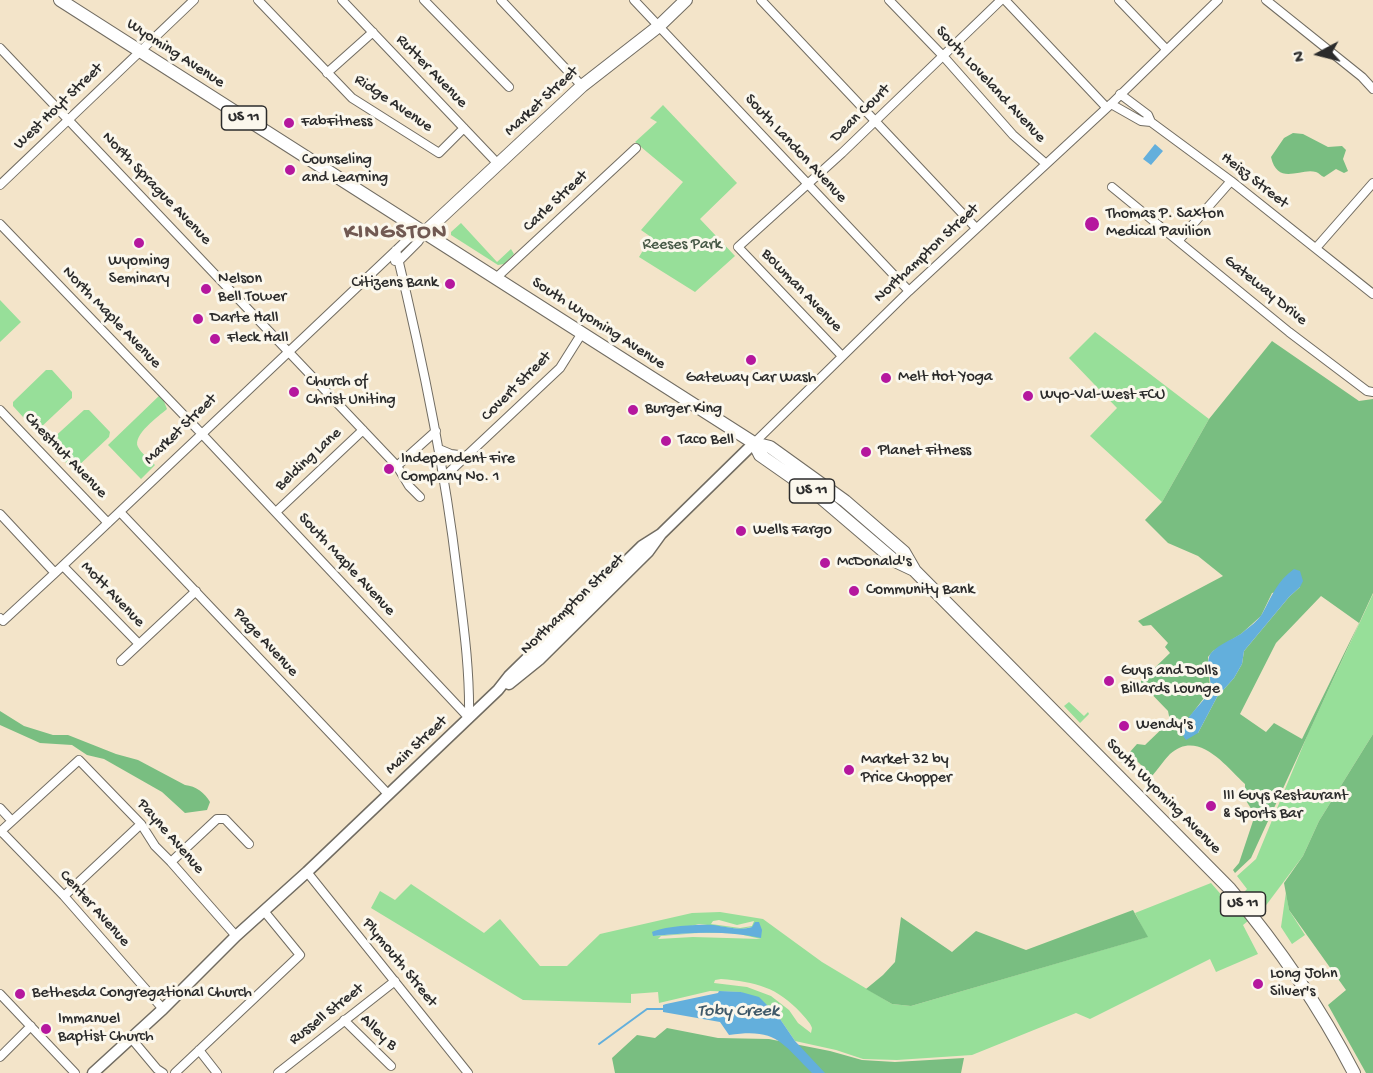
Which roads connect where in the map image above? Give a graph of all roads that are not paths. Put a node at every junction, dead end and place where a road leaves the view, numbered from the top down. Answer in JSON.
{"nodes":[{"id":1,"x":60,"y":0,"type":"edge"},
{"id":2,"x":194,"y":0,"type":"edge"},
{"id":3,"x":258,"y":0,"type":"edge"},
{"id":4,"x":342,"y":0,"type":"edge"},
{"id":5,"x":424,"y":0,"type":"edge"},
{"id":6,"x":501,"y":0,"type":"edge"},
{"id":7,"x":634,"y":0,"type":"edge"},
{"id":8,"x":686,"y":0,"type":"edge"},
{"id":9,"x":761,"y":0,"type":"edge"},
{"id":10,"x":889,"y":0,"type":"edge"},
{"id":11,"x":1003,"y":0,"type":"edge"},
{"id":12,"x":1119,"y":0,"type":"edge"},
{"id":13,"x":1218,"y":0,"type":"edge"},
{"id":14,"x":1266,"y":0,"type":"edge"},
{"id":15,"x":659,"y":26,"type":"junction"},
{"id":16,"x":373,"y":33,"type":"junction"},
{"id":17,"x":0,"y":48,"type":"edge"},
{"id":18,"x":1166,"y":50,"type":"junction"},
{"id":19,"x":140,"y":51,"type":"junction"},
{"id":20,"x":944,"y":57,"type":"junction"},
{"id":21,"x":327,"y":73,"type":"junction"},
{"id":22,"x":582,"y":86,"type":"junction"},
{"id":23,"x":509,"y":87,"type":"dead end"},
{"id":24,"x":1373,"y":89,"type":"edge"},
{"id":25,"x":1120,"y":94,"type":"junction"},
{"id":26,"x":1108,"y":106,"type":"junction"},
{"id":27,"x":67,"y":119,"type":"junction"},
{"id":28,"x":875,"y":120,"type":"junction"},
{"id":29,"x":1151,"y":122,"type":"junction"},
{"id":30,"x":464,"y":128,"type":"junction"},
{"id":31,"x":636,"y":148,"type":"dead end"},
{"id":32,"x":1045,"y":163,"type":"junction"},
{"id":33,"x":499,"y":165,"type":"junction"},
{"id":34,"x":1231,"y":181,"type":"junction"},
{"id":35,"x":1373,"y":183,"type":"edge"},
{"id":36,"x":0,"y":185,"type":"edge"},
{"id":37,"x":807,"y":185,"type":"junction"},
{"id":38,"x":1112,"y":187,"type":"dead end"},
{"id":39,"x":0,"y":225,"type":"edge"},
{"id":40,"x":976,"y":228,"type":"junction"},
{"id":41,"x":424,"y":233,"type":"junction"},
{"id":42,"x":1179,"y":240,"type":"junction"},
{"id":43,"x":738,"y":247,"type":"joint"},
{"id":44,"x":1316,"y":248,"type":"junction"},
{"id":45,"x":396,"y":250,"type":"junction"},
{"id":46,"x":399,"y":261,"type":"junction"},
{"id":47,"x":383,"y":263,"type":"junction"},
{"id":48,"x":496,"y":278,"type":"junction"},
{"id":49,"x":909,"y":291,"type":"junction"},
{"id":50,"x":1373,"y":294,"type":"edge"},
{"id":51,"x":582,"y":333,"type":"junction"},
{"id":52,"x":290,"y":351,"type":"junction"},
{"id":53,"x":842,"y":356,"type":"junction"},
{"id":54,"x":1373,"y":392,"type":"edge"},
{"id":55,"x":0,"y":410,"type":"edge"},
{"id":56,"x":363,"y":430,"type":"junction"},
{"id":57,"x":436,"y":431,"type":"junction"},
{"id":58,"x":201,"y":433,"type":"junction"},
{"id":59,"x":754,"y":443,"type":"junction"},
{"id":60,"x":439,"y":449,"type":"junction"},
{"id":61,"x":466,"y":456,"type":"junction"},
{"id":62,"x":397,"y":466,"type":"junction"},
{"id":63,"x":444,"y":477,"type":"junction"},
{"id":64,"x":420,"y":497,"type":"dead end"},
{"id":65,"x":120,"y":512,"type":"junction"},
{"id":66,"x":276,"y":512,"type":"junction"},
{"id":67,"x":0,"y":514,"type":"edge"},
{"id":68,"x":108,"y":523,"type":"junction"},
{"id":69,"x":63,"y":566,"type":"junction"},
{"id":70,"x":55,"y":573,"type":"junction"},
{"id":71,"x":196,"y":591,"type":"junction"},
{"id":72,"x":2,"y":620,"type":"edge"},
{"id":73,"x":139,"y":644,"type":"junction"},
{"id":74,"x":121,"y":661,"type":"dead end"},
{"id":75,"x":469,"y":717,"type":"junction"},
{"id":76,"x":388,"y":794,"type":"junction"},
{"id":77,"x":0,"y":808,"type":"edge"},
{"id":78,"x":12,"y":821,"type":"junction"},
{"id":79,"x":141,"y":824,"type":"junction"},
{"id":80,"x":1,"y":832,"type":"edge"},
{"id":81,"x":249,"y":844,"type":"dead end"},
{"id":82,"x":171,"y":862,"type":"junction"},
{"id":83,"x":307,"y":872,"type":"junction"},
{"id":84,"x":64,"y":896,"type":"junction"},
{"id":85,"x":264,"y":911,"type":"junction"},
{"id":86,"x":236,"y":936,"type":"junction"},
{"id":87,"x":395,"y":981,"type":"junction"},
{"id":88,"x":0,"y":994,"type":"edge"},
{"id":89,"x":163,"y":1009,"type":"junction"},
{"id":90,"x":344,"y":1020,"type":"junction"},
{"id":91,"x":31,"y":1026,"type":"junction"},
{"id":92,"x":131,"y":1038,"type":"junction"},
{"id":93,"x":199,"y":1050,"type":"junction"},
{"id":94,"x":0,"y":1057,"type":"edge"},
{"id":95,"x":391,"y":1066,"type":"dead end"},
{"id":96,"x":75,"y":1073,"type":"edge"},
{"id":97,"x":93,"y":1073,"type":"edge"},
{"id":98,"x":163,"y":1073,"type":"edge"},
{"id":99,"x":175,"y":1073,"type":"edge"},
{"id":100,"x":217,"y":1073,"type":"edge"},
{"id":101,"x":278,"y":1073,"type":"edge"},
{"id":102,"x":468,"y":1073,"type":"edge"},
{"id":103,"x":1354,"y":1073,"type":"edge"}],
"edges":[{"from":1,"to":19,"type":"main road","name":"Wyoming Avenue","number":"US 11"},
{"from":2,"to":19,"type":"street","name":"West Hoyt Street"},
{"from":3,"to":21,"type":"street","name":"Ridge Avenue"},
{"from":4,"to":16,"type":"street","name":"Rutter Avenue"},
{"from":5,"to":23,"type":"street"},
{"from":6,"to":22,"type":"street"},
{"from":7,"to":15,"type":"street","name":"South Landon Avenue"},
{"from":8,"to":15,"type":"main road","name":"Market Street"},
{"from":9,"to":28,"type":"street"},
{"from":10,"to":20,"type":"street","name":"South Loveland Avenue"},
{"from":11,"to":20,"type":"street","name":"Dean Court"},
{"from":11,"to":26,"type":"street","name":"Heisz Street"},
{"from":12,"to":18,"type":"street"},
{"from":13,"to":18,"type":"street","name":"Northampton Street"},
{"from":14,"to":24,"type":"street"},
{"from":15,"to":22,"type":"main road","name":"Market Street"},
{"from":15,"to":37,"type":"street","name":"South Landon Avenue"},
{"from":16,"to":21,"type":"street"},
{"from":16,"to":30,"type":"street","name":"Rutter Avenue"},
{"from":17,"to":27,"type":"street","name":"North Sprague Avenue"},
{"from":18,"to":25,"type":"street","name":"Northampton Street"},
{"from":19,"to":27,"type":"street","name":"West Hoyt Street"},
{"from":19,"to":41,"type":"main road","name":"Wyoming Avenue","number":"US 11"},
{"from":20,"to":28,"type":"street","name":"Dean Court"},
{"from":20,"to":32,"type":"street","name":"South Loveland Avenue"},
{"from":21,"to":30,"type":"street","name":"Ridge Avenue"},
{"from":22,"to":33,"type":"main road","name":"Market Street"},
{"from":25,"to":26,"type":"street","name":"Northampton Street"},
{"from":25,"to":29,"type":"street"},
{"from":26,"to":29,"type":"street","name":"Heisz Street"},
{"from":26,"to":32,"type":"street","name":"Northampton Street"},
{"from":27,"to":36,"type":"street","name":"West Hoyt Street"},
{"from":27,"to":52,"type":"street","name":"North Sprague Avenue"},
{"from":28,"to":37,"type":"street","name":"Dean Court"},
{"from":28,"to":40,"type":"street"},
{"from":29,"to":34,"type":"street","name":"Heisz Street"},
{"from":30,"to":33,"type":"street","name":"Rutter Avenue"},
{"from":31,"to":48,"type":"street","name":"Carle Street"},
{"from":32,"to":40,"type":"street","name":"Northampton Street"},
{"from":33,"to":41,"type":"main road","name":"Market Street"},
{"from":34,"to":42,"type":"street"},
{"from":34,"to":44,"type":"street","name":"Heisz Street"},
{"from":35,"to":44,"type":"street"},
{"from":37,"to":43,"type":"street","name":"Dean Court"},
{"from":37,"to":49,"type":"street","name":"South Landon Avenue"},
{"from":38,"to":42,"type":"street","name":"Gateway Drive"},
{"from":39,"to":58,"type":"street","name":"North Maple Avenue"},
{"from":40,"to":49,"type":"street","name":"Northampton Street"},
{"from":41,"to":45,"type":"street","name":"Market Street"},
{"from":41,"to":46,"type":"street","name":"Market Street"},
{"from":41,"to":48,"type":"main road","name":"South Wyoming Avenue","number":"US 11"},
{"from":42,"to":54,"type":"street","name":"Gateway Drive"},
{"from":43,"to":53,"type":"street","name":"Bowman Avenue"},
{"from":44,"to":50,"type":"street","name":"Heisz Street"},
{"from":45,"to":46,"type":"street","name":"Main Street"},
{"from":45,"to":47,"type":"street","name":"Market Street"},
{"from":46,"to":47,"type":"street"},
{"from":46,"to":57,"type":"street","name":"Main Street"},
{"from":47,"to":52,"type":"street","name":"Market Street"},
{"from":48,"to":51,"type":"main road","name":"South Wyoming Avenue","number":"US 11"},
{"from":49,"to":53,"type":"street","name":"Northampton Street"},
{"from":51,"to":59,"type":"main road","name":"South Wyoming Avenue","number":"US 11"},
{"from":51,"to":61,"type":"street","name":"Covert Street"},
{"from":52,"to":56,"type":"street","name":"North Sprague Avenue"},
{"from":52,"to":58,"type":"street","name":"Market Street"},
{"from":53,"to":59,"type":"street","name":"Northampton Street"},
{"from":55,"to":68,"type":"street","name":"Chestnut Avenue"},
{"from":56,"to":62,"type":"street","name":"North Sprague Avenue"},
{"from":56,"to":66,"type":"street","name":"Belding Lane"},
{"from":57,"to":60,"type":"street","name":"Main Street"},
{"from":57,"to":62,"type":"street"},
{"from":58,"to":65,"type":"street","name":"Market Street"},
{"from":58,"to":66,"type":"street","name":"South Maple Avenue"},
{"from":59,"to":75,"type":"street","name":"Northampton Street"},
{"from":59,"to":103,"type":"main road","name":"South Wyoming Avenue","number":"US 11"},
{"from":60,"to":61,"type":"street"},
{"from":60,"to":63,"type":"street","name":"Main Street"},
{"from":61,"to":63,"type":"street","name":"Covert Street"},
{"from":62,"to":64,"type":"street"},
{"from":63,"to":75,"type":"street","name":"Main Street"},
{"from":65,"to":68,"type":"street","name":"Market Street"},
{"from":65,"to":71,"type":"street","name":"Page Avenue"},
{"from":66,"to":75,"type":"street","name":"South Maple Avenue"},
{"from":67,"to":70,"type":"street"},
{"from":68,"to":69,"type":"street","name":"Market Street"},
{"from":69,"to":70,"type":"street","name":"Market Street"},
{"from":69,"to":73,"type":"street","name":"Mott Avenue"},
{"from":70,"to":72,"type":"street","name":"Market Street"},
{"from":71,"to":73,"type":"street"},
{"from":71,"to":76,"type":"street","name":"Page Avenue"},
{"from":73,"to":74,"type":"street"},
{"from":75,"to":76,"type":"street","name":"Main Street"},
{"from":76,"to":83,"type":"street","name":"Main Street"},
{"from":77,"to":78,"type":"street"},
{"from":78,"to":79,"type":"street","name":"Payne Avenue"},
{"from":78,"to":80,"type":"street"},
{"from":79,"to":82,"type":"street","name":"Payne Avenue"},
{"from":79,"to":84,"type":"street"},
{"from":80,"to":84,"type":"street","name":"Center Avenue"},
{"from":81,"to":82,"type":"street"},
{"from":82,"to":86,"type":"street","name":"Payne Avenue"},
{"from":83,"to":85,"type":"street","name":"Main Street"},
{"from":83,"to":87,"type":"street","name":"Plymouth Street"},
{"from":84,"to":89,"type":"street","name":"Center Avenue"},
{"from":85,"to":86,"type":"street","name":"Main Street"},
{"from":85,"to":93,"type":"street"},
{"from":86,"to":89,"type":"street","name":"Main Street"},
{"from":87,"to":90,"type":"street","name":"Russell Street"},
{"from":87,"to":102,"type":"street","name":"Plymouth Street"},
{"from":88,"to":91,"type":"street"},
{"from":89,"to":92,"type":"street","name":"Main Street"},
{"from":90,"to":95,"type":"street","name":"Alley B"},
{"from":90,"to":101,"type":"street","name":"Russell Street"},
{"from":91,"to":94,"type":"street"},
{"from":91,"to":96,"type":"street"},
{"from":92,"to":97,"type":"street","name":"Main Street"},
{"from":92,"to":98,"type":"street"},
{"from":93,"to":99,"type":"street"},
{"from":93,"to":100,"type":"street"}]}
